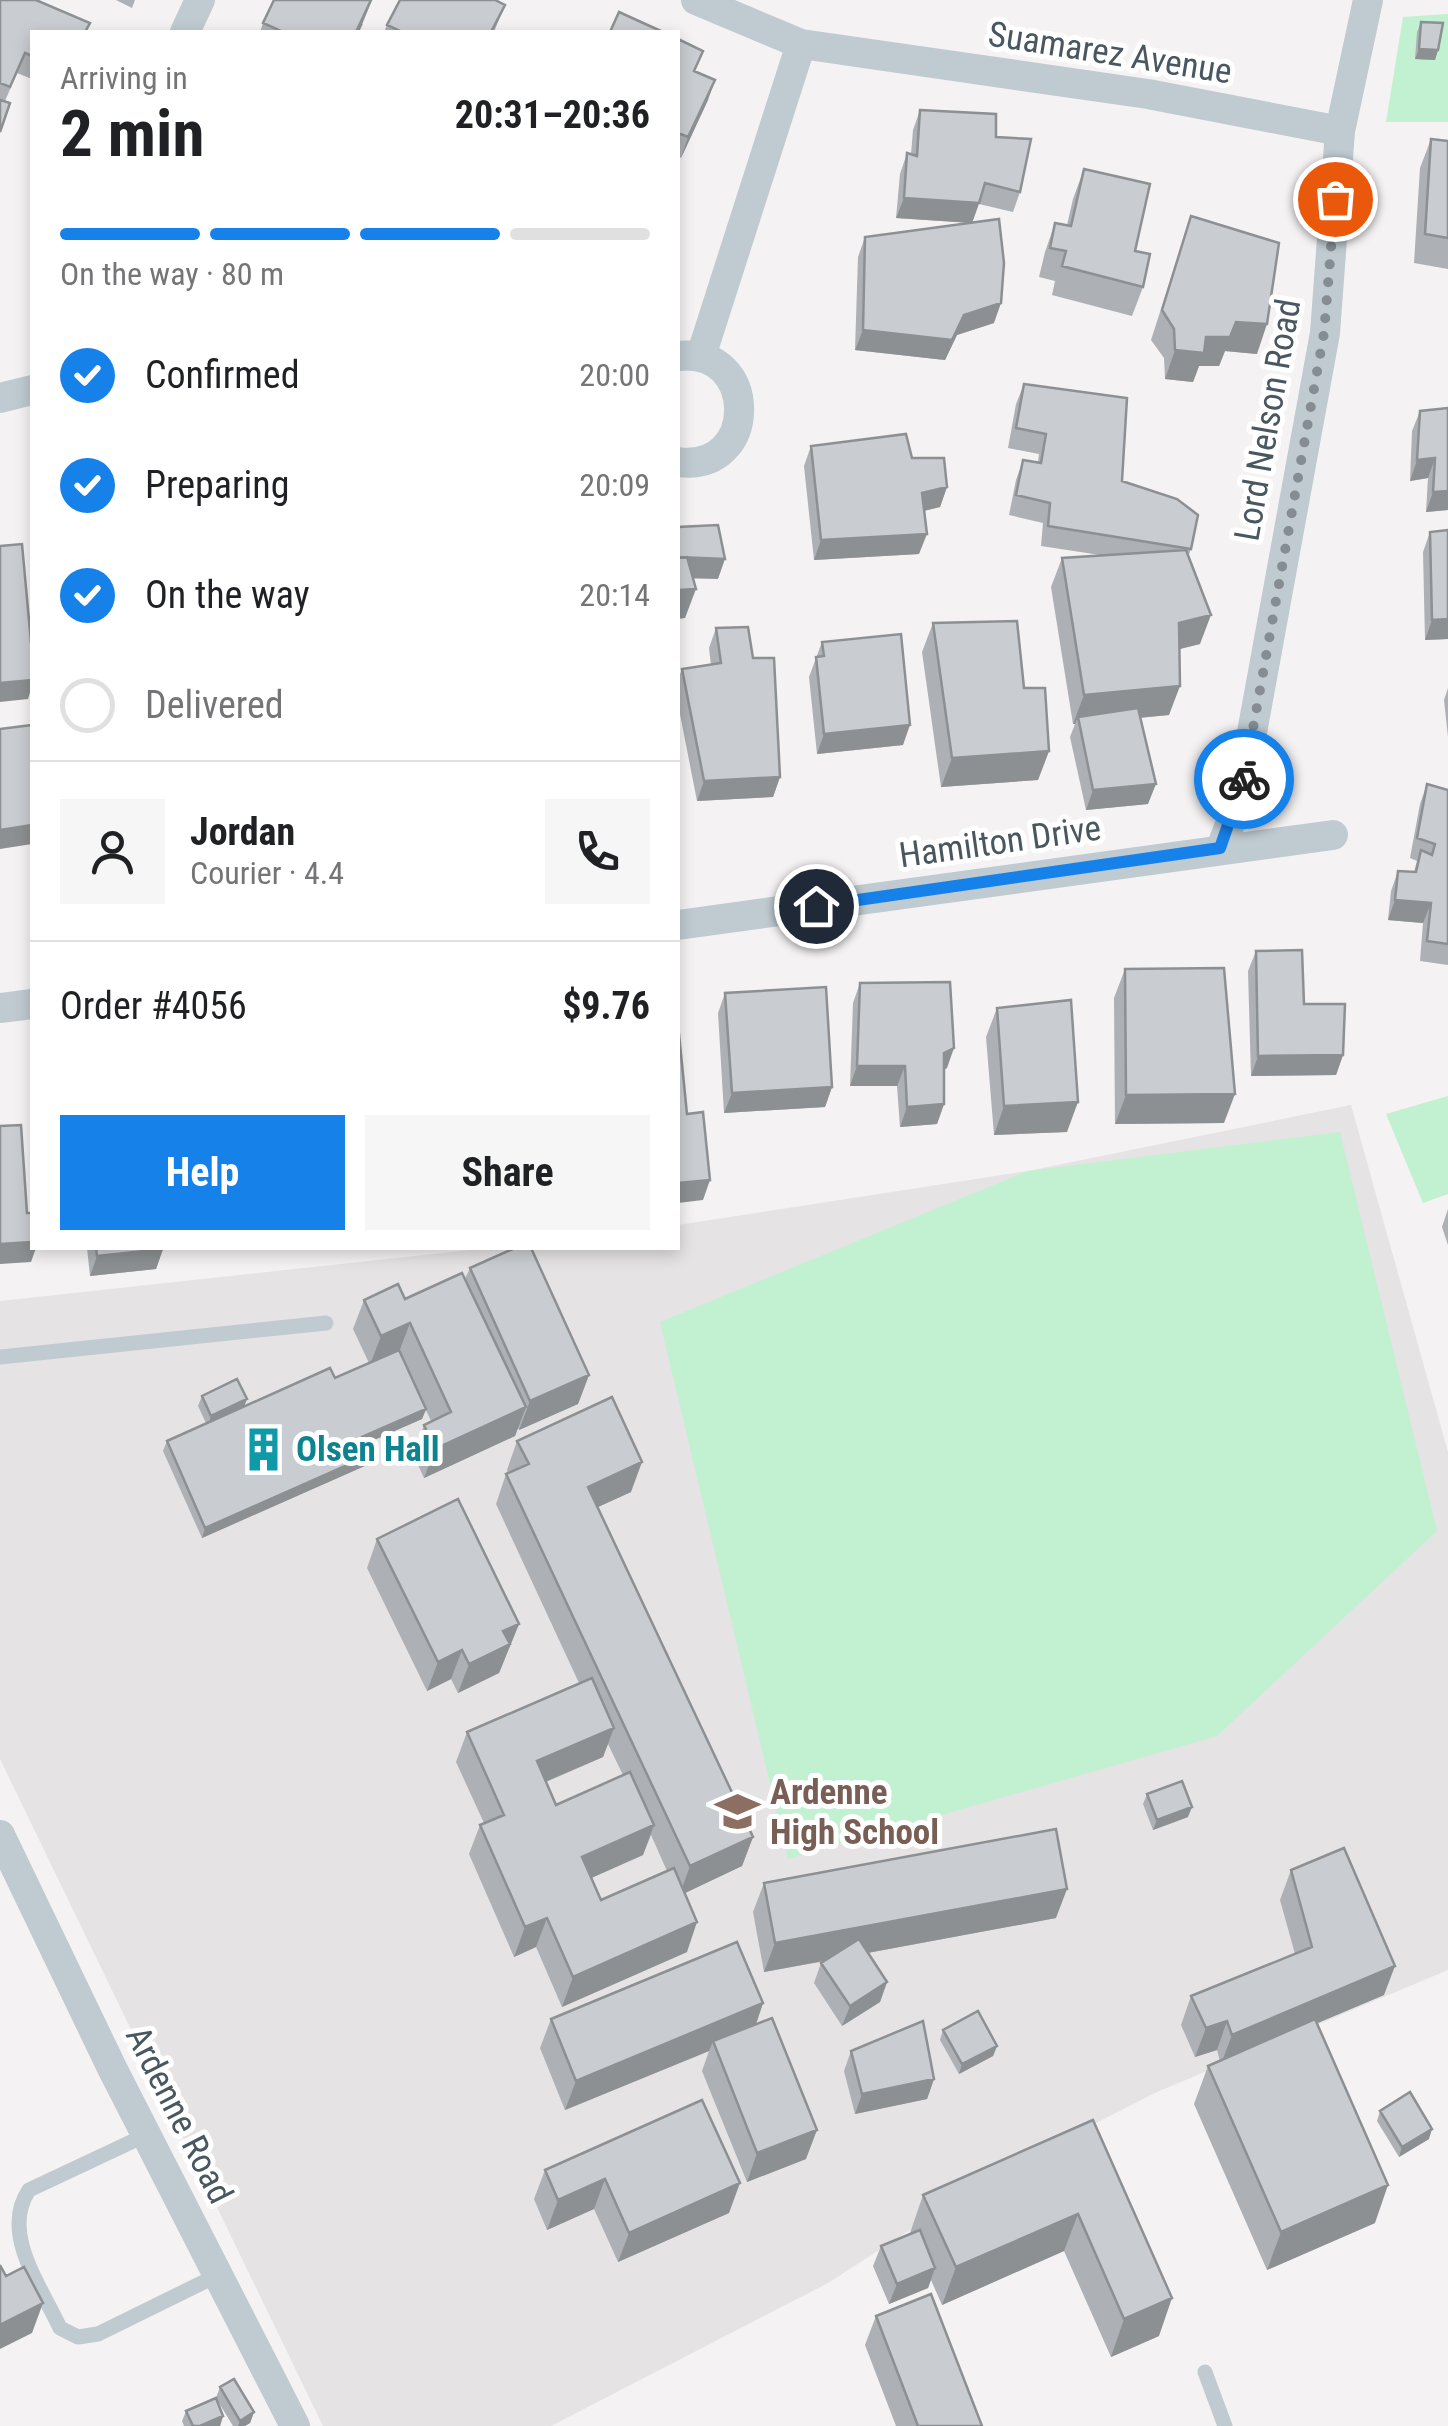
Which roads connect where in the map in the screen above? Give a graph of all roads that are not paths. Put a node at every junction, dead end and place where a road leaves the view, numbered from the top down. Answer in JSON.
{"nodes":[{"id":1,"x":200,"y":0,"type":"edge"},
{"id":2,"x":696,"y":0,"type":"edge"},
{"id":3,"x":1368,"y":0,"type":"edge"},
{"id":4,"x":186,"y":30,"type":"edge"},
{"id":5,"x":801,"y":44,"type":"junction"},
{"id":6,"x":1340,"y":131,"type":"junction"},
{"id":7,"x":690,"y":356,"type":"edge"},
{"id":8,"x":30,"y":390,"type":"edge"},
{"id":9,"x":0,"y":398,"type":"edge"},
{"id":10,"x":680,"y":462,"type":"edge"},
{"id":11,"x":1333,"y":836,"type":"dead end"},
{"id":12,"x":1220,"y":848,"type":"junction"},
{"id":13,"x":680,"y":925,"type":"edge"},
{"id":14,"x":30,"y":1004,"type":"edge"},
{"id":15,"x":0,"y":1008,"type":"edge"},
{"id":16,"x":326,"y":1323,"type":"dead end"},
{"id":17,"x":0,"y":1358,"type":"edge"},
{"id":18,"x":0,"y":1835,"type":"edge"},
{"id":19,"x":146,"y":2135,"type":"junction"},
{"id":20,"x":218,"y":2275,"type":"junction"},
{"id":21,"x":1205,"y":2372,"type":"dead end"},
{"id":22,"x":294,"y":2426,"type":"edge"},
{"id":23,"x":1225,"y":2426,"type":"edge"}],
"edges":[{"from":1,"to":4,"type":"street"},
{"from":2,"to":5,"type":"street","name":"Suamarez Avenue"},
{"from":3,"to":6,"type":"street","name":"Lord Nelson Road"},
{"from":5,"to":6,"type":"street","name":"Suamarez Avenue"},
{"from":5,"to":7,"type":"street"},
{"from":6,"to":12,"type":"street","name":"Lord Nelson Road"},
{"from":7,"to":10,"type":"street"},
{"from":8,"to":9,"type":"street"},
{"from":11,"to":12,"type":"street","name":"Hamilton Drive"},
{"from":12,"to":13,"type":"street","name":"Hamilton Drive"},
{"from":14,"to":15,"type":"street"},
{"from":16,"to":17,"type":"lane"},
{"from":18,"to":19,"type":"street","name":"Ardenne Road"},
{"from":19,"to":20,"type":"street","name":"Ardenne Road"},
{"from":19,"to":20,"type":"lane"},
{"from":20,"to":22,"type":"street","name":"Ardenne Road"},
{"from":21,"to":23,"type":"lane"}]}
